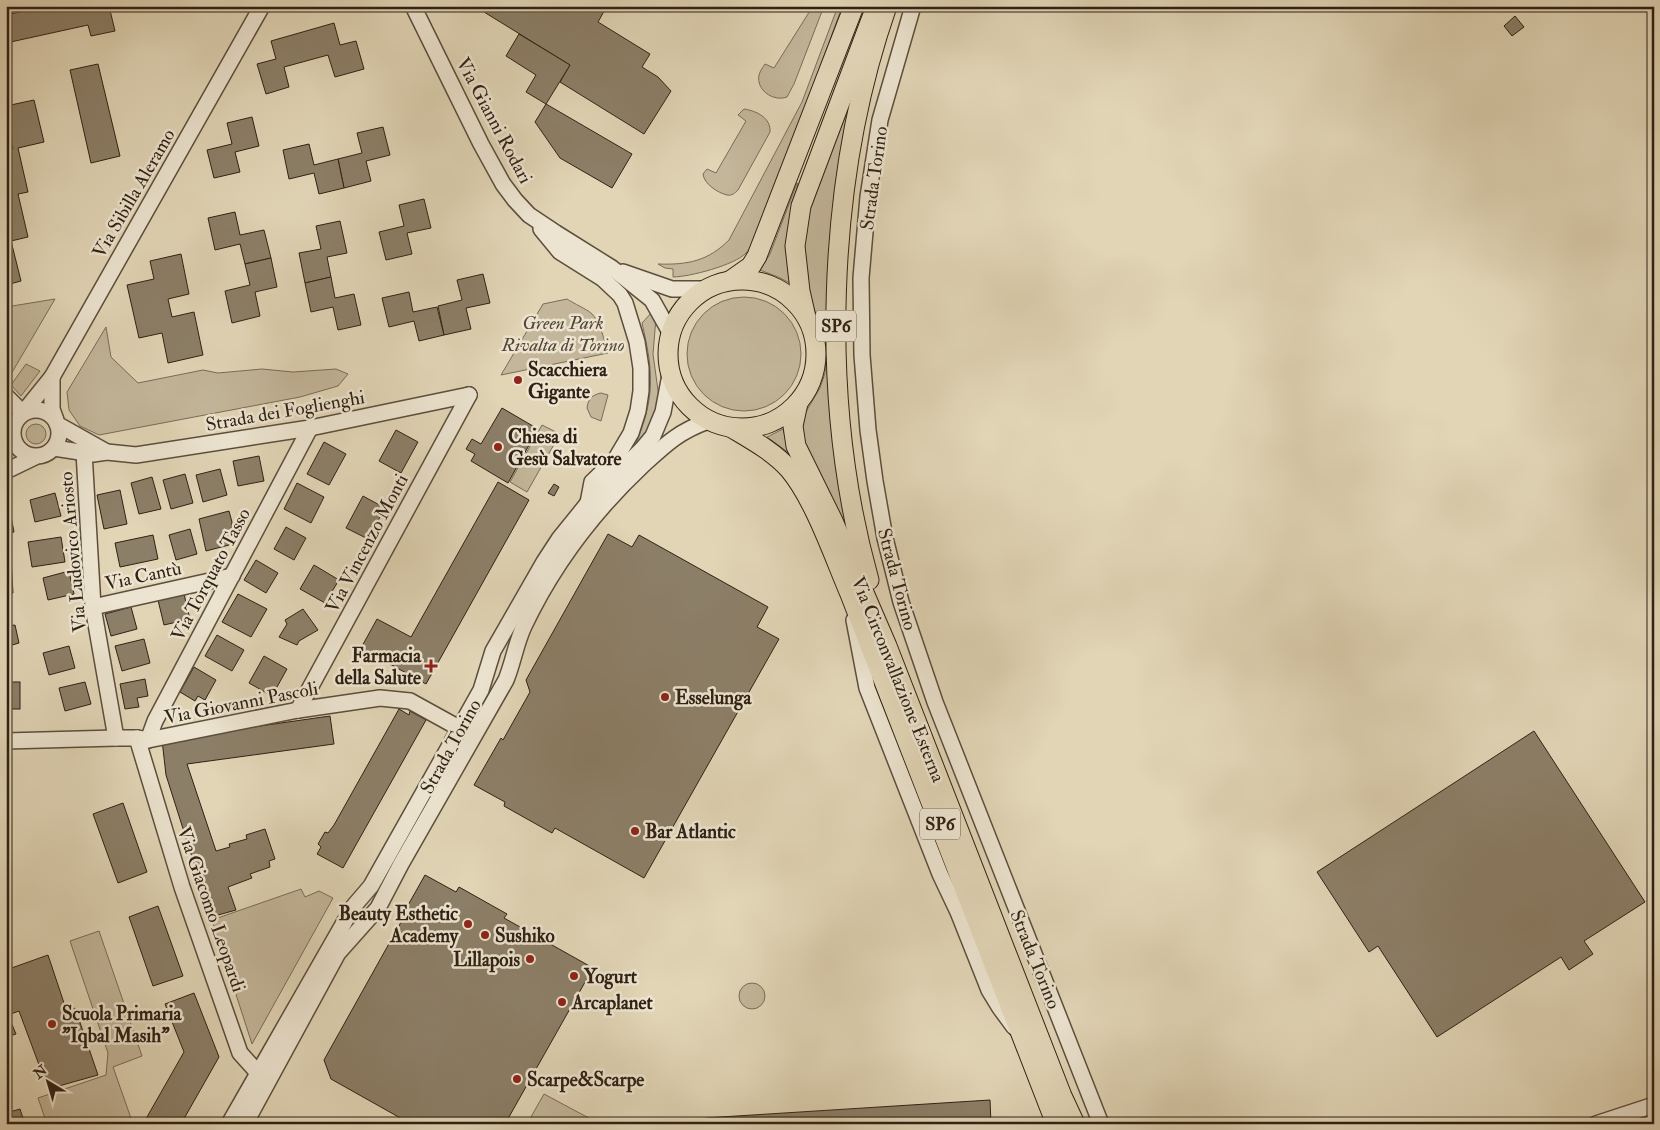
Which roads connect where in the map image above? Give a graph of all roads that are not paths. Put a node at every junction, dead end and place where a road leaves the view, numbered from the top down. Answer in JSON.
{"nodes":[{"id":1,"x":262,"y":6,"type":"edge"},
{"id":2,"x":268,"y":6,"type":"edge"},
{"id":3,"x":414,"y":6,"type":"edge"},
{"id":4,"x":854,"y":6,"type":"edge"},
{"id":5,"x":876,"y":6,"type":"edge"},
{"id":6,"x":887,"y":6,"type":"edge"},
{"id":7,"x":913,"y":6,"type":"edge"},
{"id":8,"x":250,"y":28,"type":"junction"},
{"id":9,"x":529,"y":215,"type":"junction"},
{"id":10,"x":612,"y":268,"type":"junction"},
{"id":11,"x":731,"y":280,"type":"junction"},
{"id":12,"x":704,"y":290,"type":"junction"},
{"id":13,"x":805,"y":314,"type":"junction"},
{"id":14,"x":670,"y":332,"type":"junction"},
{"id":15,"x":670,"y":375,"type":"junction"},
{"id":16,"x":52,"y":377,"type":"junction"},
{"id":17,"x":468,"y":395,"type":"joint"},
{"id":18,"x":6,"y":396,"type":"edge"},
{"id":19,"x":798,"y":403,"type":"junction"},
{"id":20,"x":23,"y":413,"type":"junction"},
{"id":21,"x":708,"y":421,"type":"junction"},
{"id":22,"x":57,"y":422,"type":"junction"},
{"id":23,"x":310,"y":428,"type":"junction"},
{"id":24,"x":732,"y":428,"type":"junction"},
{"id":25,"x":13,"y":430,"type":"junction"},
{"id":26,"x":54,"y":448,"type":"junction"},
{"id":27,"x":6,"y":450,"type":"edge"},
{"id":28,"x":84,"y":452,"type":"junction"},
{"id":29,"x":107,"y":452,"type":"junction"},
{"id":30,"x":35,"y":457,"type":"junction"},
{"id":31,"x":6,"y":471,"type":"edge"},
{"id":32,"x":588,"y":502,"type":"junction"},
{"id":33,"x":232,"y":576,"type":"junction"},
{"id":34,"x":93,"y":607,"type":"junction"},
{"id":35,"x":887,"y":646,"type":"junction"},
{"id":36,"x":298,"y":710,"type":"junction"},
{"id":37,"x":460,"y":728,"type":"junction"},
{"id":38,"x":474,"y":736,"type":"junction"},
{"id":39,"x":116,"y":738,"type":"junction"},
{"id":40,"x":143,"y":739,"type":"junction"},
{"id":41,"x":6,"y":742,"type":"edge"},
{"id":42,"x":264,"y":1076,"type":"junction"},
{"id":43,"x":1654,"y":1105,"type":"edge"},
{"id":44,"x":229,"y":1124,"type":"edge"},
{"id":45,"x":245,"y":1124,"type":"edge"},
{"id":46,"x":1056,"y":1124,"type":"edge"},
{"id":47,"x":1075,"y":1124,"type":"edge"},
{"id":48,"x":1102,"y":1124,"type":"edge"},
{"id":49,"x":1596,"y":1124,"type":"edge"}],
"edges":[{"from":1,"to":8,"type":"street","name":"Via Sibilla Aleramo"},
{"from":2,"to":8,"type":"street","name":"Via Sibilla Aleramo"},
{"from":3,"to":9,"type":"street","name":"Via Gianni Rodari"},
{"from":4,"to":11,"type":"main road","number":"SP6"},
{"from":5,"to":13,"type":"main road","number":"SP6"},
{"from":6,"to":35,"type":"main road","number":"SP6"},
{"from":7,"to":48,"type":"street","name":"Strada Torino"},
{"from":8,"to":16,"type":"street","name":"Via Sibilla Aleramo"},
{"from":9,"to":10,"type":"street","name":"Via Gianni Rodari"},
{"from":9,"to":32,"type":"street"},
{"from":10,"to":12,"type":"street","name":"Via Gianni Rodari"},
{"from":10,"to":14,"type":"street","name":"Via Gianni Rodari"},
{"from":11,"to":12,"type":"main road","number":"SP6"},
{"from":11,"to":13,"type":"main road","number":"SP6"},
{"from":12,"to":14,"type":"main road","number":"SP6"},
{"from":13,"to":19,"type":"main road","number":"SP6"},
{"from":14,"to":15,"type":"main road","number":"SP6"},
{"from":15,"to":21,"type":"main road","number":"SP6"},
{"from":15,"to":32,"type":"street","name":"Strada Torino"},
{"from":16,"to":20,"type":"street","name":"Via Sibilla Aleramo"},
{"from":16,"to":22,"type":"street","name":"Via Sibilla Aleramo"},
{"from":17,"to":23,"type":"street","name":"Strada dei Foglienghi"},
{"from":17,"to":36,"type":"street","name":"Via Vincenzo Monti"},
{"from":18,"to":20,"type":"street"},
{"from":19,"to":24,"type":"main road","number":"SP6"},
{"from":19,"to":35,"type":"main road","name":"Via Circonvallazione Esterna","number":"SP6"},
{"from":20,"to":22,"type":"street","name":"Strada dei Foglienghi"},
{"from":20,"to":25,"type":"street"},
{"from":21,"to":24,"type":"main road","number":"SP6"},
{"from":21,"to":38,"type":"street","name":"Strada Torino"},
{"from":22,"to":26,"type":"street"},
{"from":22,"to":29,"type":"street","name":"Strada dei Foglienghi"},
{"from":23,"to":29,"type":"street","name":"Strada dei Foglienghi"},
{"from":23,"to":33,"type":"street","name":"Via Torquato Tasso"},
{"from":24,"to":46,"type":"main road","name":"Via Circonvallazione Esterna","number":"SP6"},
{"from":25,"to":27,"type":"street"},
{"from":25,"to":30,"type":"street"},
{"from":26,"to":28,"type":"street","name":"Strada dei Foglienghi"},
{"from":26,"to":30,"type":"street"},
{"from":28,"to":29,"type":"street","name":"Strada dei Foglienghi"},
{"from":28,"to":34,"type":"street","name":"Via Ludovico Ariosto"},
{"from":30,"to":31,"type":"street"},
{"from":32,"to":37,"type":"street","name":"Strada Torino"},
{"from":33,"to":34,"type":"street","name":"Via Cantù"},
{"from":33,"to":40,"type":"street","name":"Via Torquato Tasso"},
{"from":34,"to":39,"type":"street","name":"Via Ludovico Ariosto"},
{"from":35,"to":47,"type":"main road","name":"Via Circonvallazione Esterna","number":"SP6"},
{"from":36,"to":37,"type":"street","name":"Via Giovanni Pascoli"},
{"from":36,"to":40,"type":"street","name":"Via Giovanni Pascoli"},
{"from":37,"to":38,"type":"street","name":"Via Giovanni Pascoli"},
{"from":37,"to":42,"type":"street","name":"Strada Torino"},
{"from":38,"to":42,"type":"street","name":"Strada Torino"},
{"from":39,"to":40,"type":"street","name":"Via Giovanni Pascoli"},
{"from":39,"to":41,"type":"street","name":"Via Giovanni Pascoli"},
{"from":40,"to":42,"type":"street","name":"Via Giacomo Leopardi"},
{"from":42,"to":44,"type":"street","name":"Strada Torino"},
{"from":42,"to":45,"type":"street","name":"Strada Torino"},
{"from":43,"to":49,"type":"street"}]}
